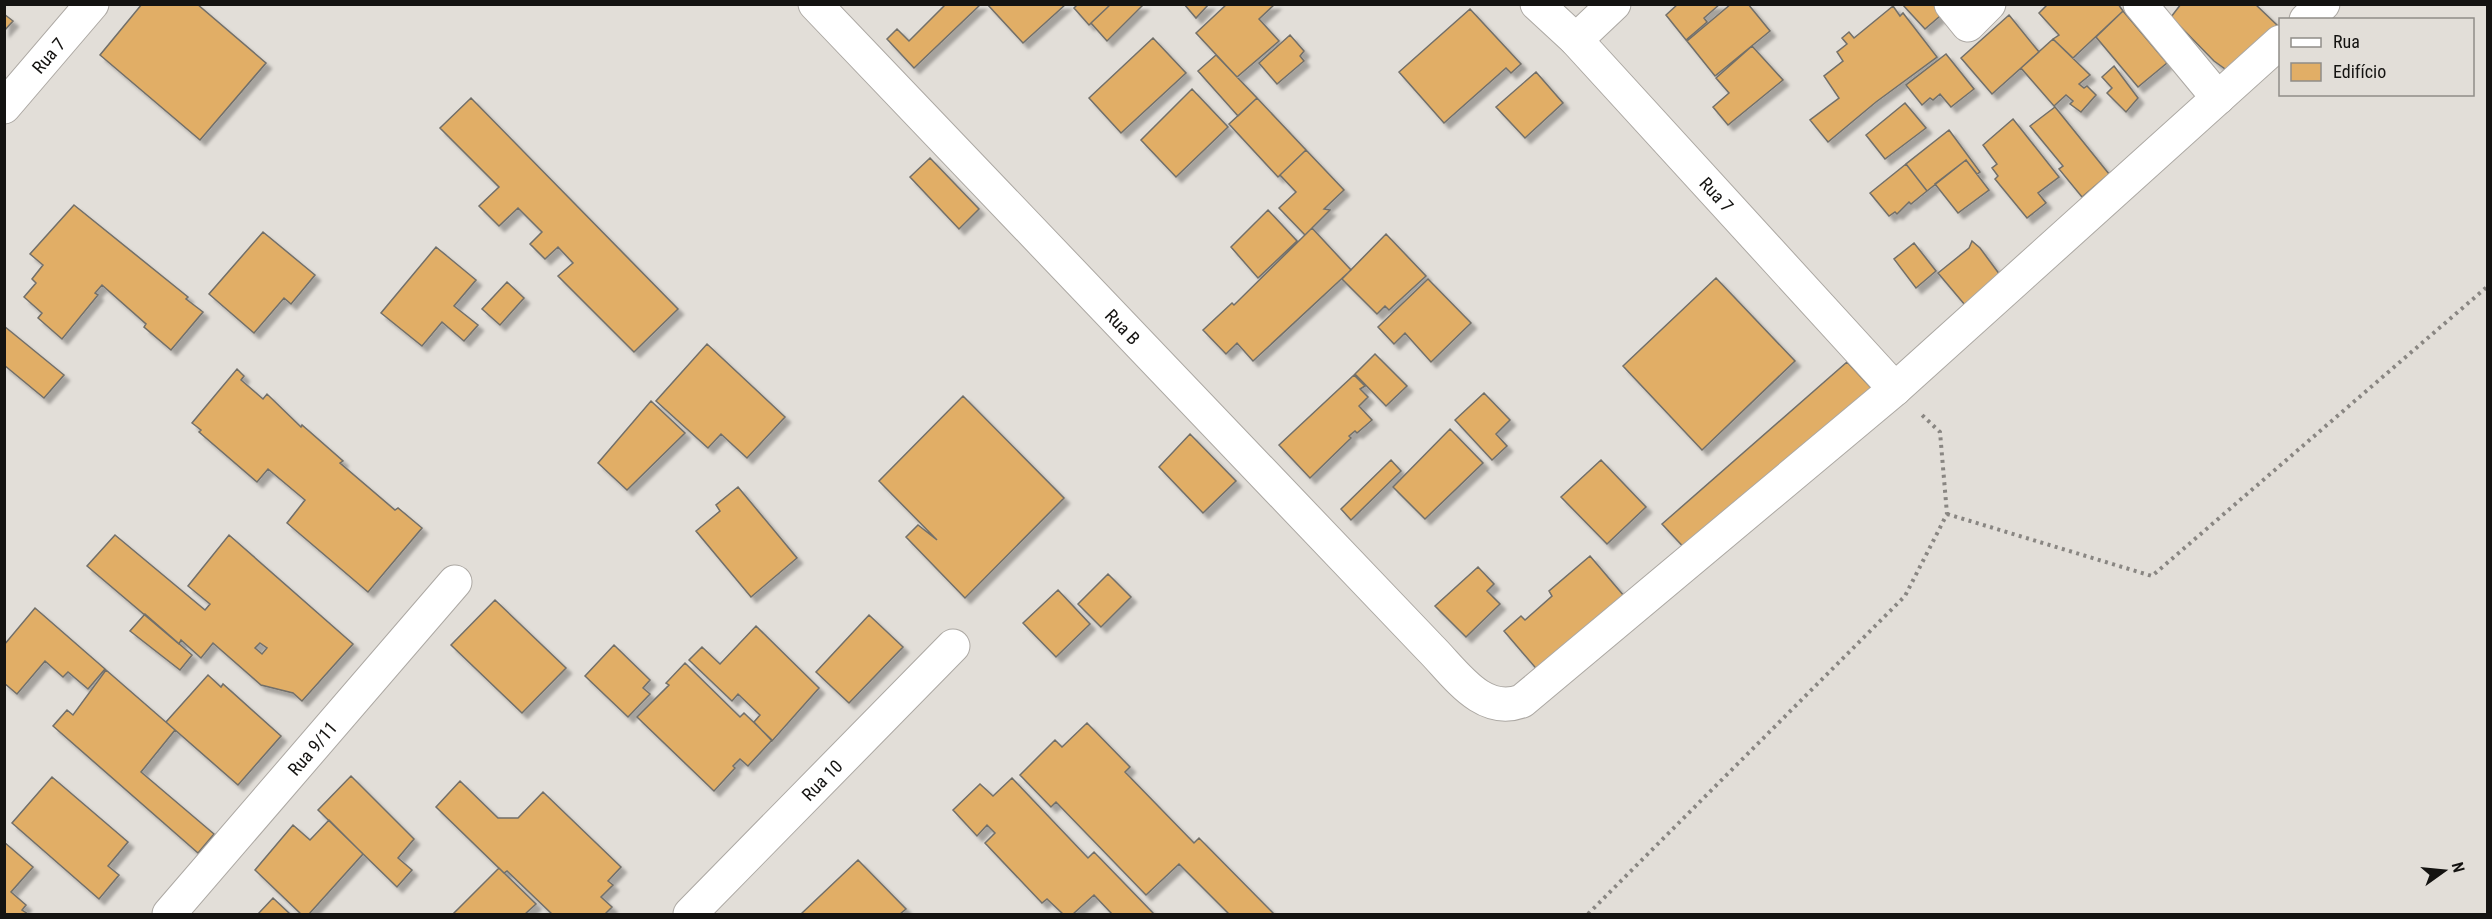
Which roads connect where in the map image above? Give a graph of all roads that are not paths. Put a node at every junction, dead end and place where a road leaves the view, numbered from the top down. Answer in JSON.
{"nodes":[{"id":1,"x":92,"y":4,"type":"edge"},
{"id":2,"x":815,"y":4,"type":"edge"},
{"id":3,"x":1537,"y":4,"type":"edge"},
{"id":4,"x":1614,"y":4,"type":"edge"},
{"id":5,"x":1951,"y":4,"type":"edge"},
{"id":6,"x":1989,"y":4,"type":"edge"},
{"id":7,"x":2140,"y":4,"type":"edge"},
{"id":8,"x":2323,"y":4,"type":"edge"},
{"id":9,"x":2308,"y":18,"type":"edge"},
{"id":10,"x":1576,"y":40,"type":"junction"},
{"id":11,"x":2279,"y":43,"type":"edge"},
{"id":12,"x":2218,"y":98,"type":"junction"},
{"id":13,"x":4,"y":107,"type":"edge"},
{"id":14,"x":1895,"y":389,"type":"junction"},
{"id":15,"x":455,"y":582,"type":"dead end"},
{"id":16,"x":953,"y":646,"type":"dead end"},
{"id":17,"x":169,"y":915,"type":"edge"},
{"id":18,"x":690,"y":915,"type":"edge"}],
"edges":[{"from":1,"to":13,"type":"street","name":"Rua 7"},
{"from":2,"to":14,"type":"street","name":"Rua B"},
{"from":3,"to":10,"type":"street","name":"Rua 7"},
{"from":4,"to":10,"type":"street"},
{"from":5,"to":6,"type":"street"},
{"from":7,"to":12,"type":"street"},
{"from":8,"to":9,"type":"street"},
{"from":10,"to":14,"type":"street","name":"Rua 7"},
{"from":11,"to":12,"type":"street","name":"Rua B"},
{"from":12,"to":14,"type":"street","name":"Rua B"},
{"from":15,"to":17,"type":"street","name":"Rua 9/11"},
{"from":16,"to":18,"type":"street","name":"Rua 10"}]}
